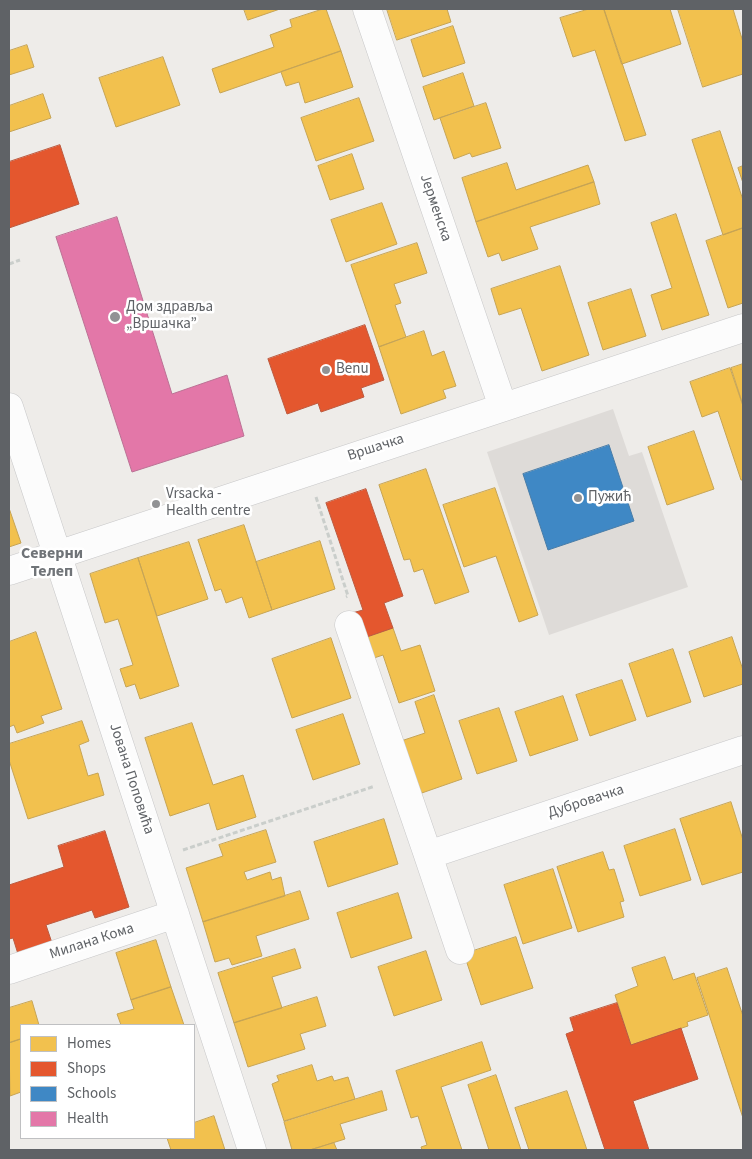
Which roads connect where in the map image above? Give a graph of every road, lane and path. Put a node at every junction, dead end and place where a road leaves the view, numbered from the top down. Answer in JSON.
{"nodes":[{"id":1,"x":367,"y":9,"type":"edge"},
{"id":2,"x":20,"y":260,"type":"dead end"},
{"id":3,"x":9,"y":264,"type":"edge"},
{"id":4,"x":743,"y":328,"type":"edge"},
{"id":5,"x":9,"y":407,"type":"edge"},
{"id":6,"x":503,"y":407,"type":"junction"},
{"id":7,"x":307,"y":471,"type":"junction"},
{"id":8,"x":58,"y":554,"type":"junction"},
{"id":9,"x":9,"y":571,"type":"edge"},
{"id":10,"x":349,"y":625,"type":"joint"},
{"id":11,"x":743,"y":750,"type":"edge"},
{"id":12,"x":401,"y":778,"type":"junction"},
{"id":13,"x":428,"y":855,"type":"junction"},
{"id":14,"x":157,"y":858,"type":"junction"},
{"id":15,"x":175,"y":914,"type":"junction"},
{"id":16,"x":460,"y":950,"type":"dead end"},
{"id":17,"x":9,"y":970,"type":"edge"},
{"id":18,"x":252,"y":1150,"type":"edge"}],
"edges":[{"from":1,"to":6,"type":"street","name":"Јерменска"},
{"from":2,"to":3,"type":"path"},
{"from":4,"to":6,"type":"street","name":"Вршачка"},
{"from":5,"to":8,"type":"street","name":"Јована Поповића"},
{"from":6,"to":7,"type":"street","name":"Вршачка"},
{"from":7,"to":8,"type":"street","name":"Вршачка"},
{"from":7,"to":10,"type":"path"},
{"from":8,"to":9,"type":"street","name":"Вршачка"},
{"from":8,"to":14,"type":"street","name":"Јована Поповића"},
{"from":10,"to":12,"type":"street"},
{"from":11,"to":13,"type":"street","name":"Дубровачка"},
{"from":12,"to":13,"type":"street"},
{"from":12,"to":14,"type":"path"},
{"from":13,"to":16,"type":"street"},
{"from":14,"to":15,"type":"street","name":"Јована Поповића"},
{"from":15,"to":17,"type":"street","name":"Милана Кома"},
{"from":15,"to":18,"type":"street","name":"Јована Поповића"}]}
